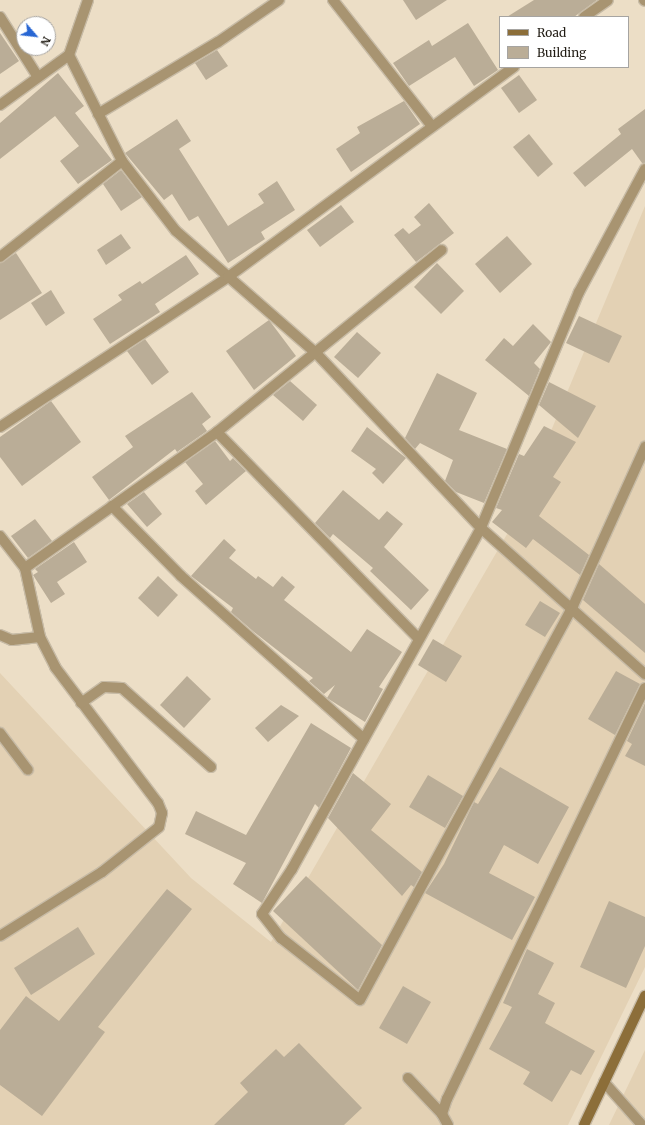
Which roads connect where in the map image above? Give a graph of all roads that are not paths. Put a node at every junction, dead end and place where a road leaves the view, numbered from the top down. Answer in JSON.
{"nodes":[{"id":1,"x":88,"y":0,"type":"edge"},
{"id":2,"x":279,"y":0,"type":"edge"},
{"id":3,"x":332,"y":0,"type":"edge"},
{"id":4,"x":608,"y":0,"type":"edge"},
{"id":5,"x":585,"y":16,"type":"edge"},
{"id":6,"x":0,"y":17,"type":"edge"},
{"id":7,"x":69,"y":55,"type":"junction"},
{"id":8,"x":513,"y":68,"type":"edge"},
{"id":9,"x":38,"y":78,"type":"junction"},
{"id":10,"x":0,"y":105,"type":"edge"},
{"id":11,"x":98,"y":114,"type":"junction"},
{"id":12,"x":431,"y":125,"type":"junction"},
{"id":13,"x":122,"y":162,"type":"junction"},
{"id":14,"x":645,"y":169,"type":"edge"},
{"id":15,"x":442,"y":250,"type":"dead end"},
{"id":16,"x":0,"y":257,"type":"edge"},
{"id":17,"x":228,"y":277,"type":"junction"},
{"id":18,"x":316,"y":353,"type":"junction"},
{"id":19,"x":0,"y":427,"type":"edge"},
{"id":20,"x":217,"y":432,"type":"junction"},
{"id":21,"x":645,"y":447,"type":"edge"},
{"id":22,"x":112,"y":506,"type":"junction"},
{"id":23,"x":482,"y":528,"type":"junction"},
{"id":24,"x":0,"y":536,"type":"edge"},
{"id":25,"x":25,"y":568,"type":"junction"},
{"id":26,"x":573,"y":606,"type":"junction"},
{"id":27,"x":0,"y":634,"type":"edge"},
{"id":28,"x":40,"y":637,"type":"junction"},
{"id":29,"x":419,"y":639,"type":"junction"},
{"id":30,"x":645,"y":674,"type":"edge"},
{"id":31,"x":645,"y":688,"type":"edge"},
{"id":32,"x":82,"y":703,"type":"junction"},
{"id":33,"x":0,"y":733,"type":"edge"},
{"id":34,"x":364,"y":739,"type":"junction"},
{"id":35,"x":211,"y":767,"type":"dead end"},
{"id":36,"x":28,"y":770,"type":"dead end"},
{"id":37,"x":0,"y":936,"type":"edge"},
{"id":38,"x":645,"y":996,"type":"edge"},
{"id":39,"x":408,"y":1078,"type":"dead end"},
{"id":40,"x":604,"y":1082,"type":"junction"},
{"id":41,"x":442,"y":1114,"type":"junction"},
{"id":42,"x":448,"y":1125,"type":"edge"},
{"id":43,"x":584,"y":1125,"type":"edge"},
{"id":44,"x":642,"y":1125,"type":"edge"}],
"edges":[{"from":1,"to":7,"type":"street"},
{"from":2,"to":11,"type":"street"},
{"from":3,"to":12,"type":"street"},
{"from":4,"to":5,"type":"street"},
{"from":6,"to":9,"type":"street"},
{"from":7,"to":9,"type":"street"},
{"from":7,"to":11,"type":"street"},
{"from":8,"to":12,"type":"street"},
{"from":9,"to":10,"type":"street"},
{"from":11,"to":13,"type":"street"},
{"from":12,"to":17,"type":"street"},
{"from":13,"to":16,"type":"street"},
{"from":13,"to":17,"type":"street"},
{"from":14,"to":23,"type":"street"},
{"from":15,"to":18,"type":"street"},
{"from":17,"to":18,"type":"street"},
{"from":17,"to":19,"type":"street"},
{"from":18,"to":20,"type":"street"},
{"from":18,"to":23,"type":"street"},
{"from":20,"to":22,"type":"street"},
{"from":20,"to":29,"type":"street"},
{"from":21,"to":26,"type":"street"},
{"from":22,"to":25,"type":"street"},
{"from":22,"to":34,"type":"street"},
{"from":23,"to":26,"type":"street"},
{"from":23,"to":29,"type":"street"},
{"from":24,"to":25,"type":"street"},
{"from":25,"to":28,"type":"street"},
{"from":26,"to":30,"type":"street"},
{"from":26,"to":34,"type":"street"},
{"from":27,"to":28,"type":"street"},
{"from":28,"to":32,"type":"street"},
{"from":29,"to":34,"type":"street"},
{"from":31,"to":41,"type":"street"},
{"from":32,"to":35,"type":"street"},
{"from":32,"to":37,"type":"street"},
{"from":33,"to":36,"type":"street"},
{"from":38,"to":40,"type":"main road"},
{"from":39,"to":41,"type":"street"},
{"from":40,"to":43,"type":"main road"},
{"from":40,"to":44,"type":"street"},
{"from":41,"to":42,"type":"street"}]}
